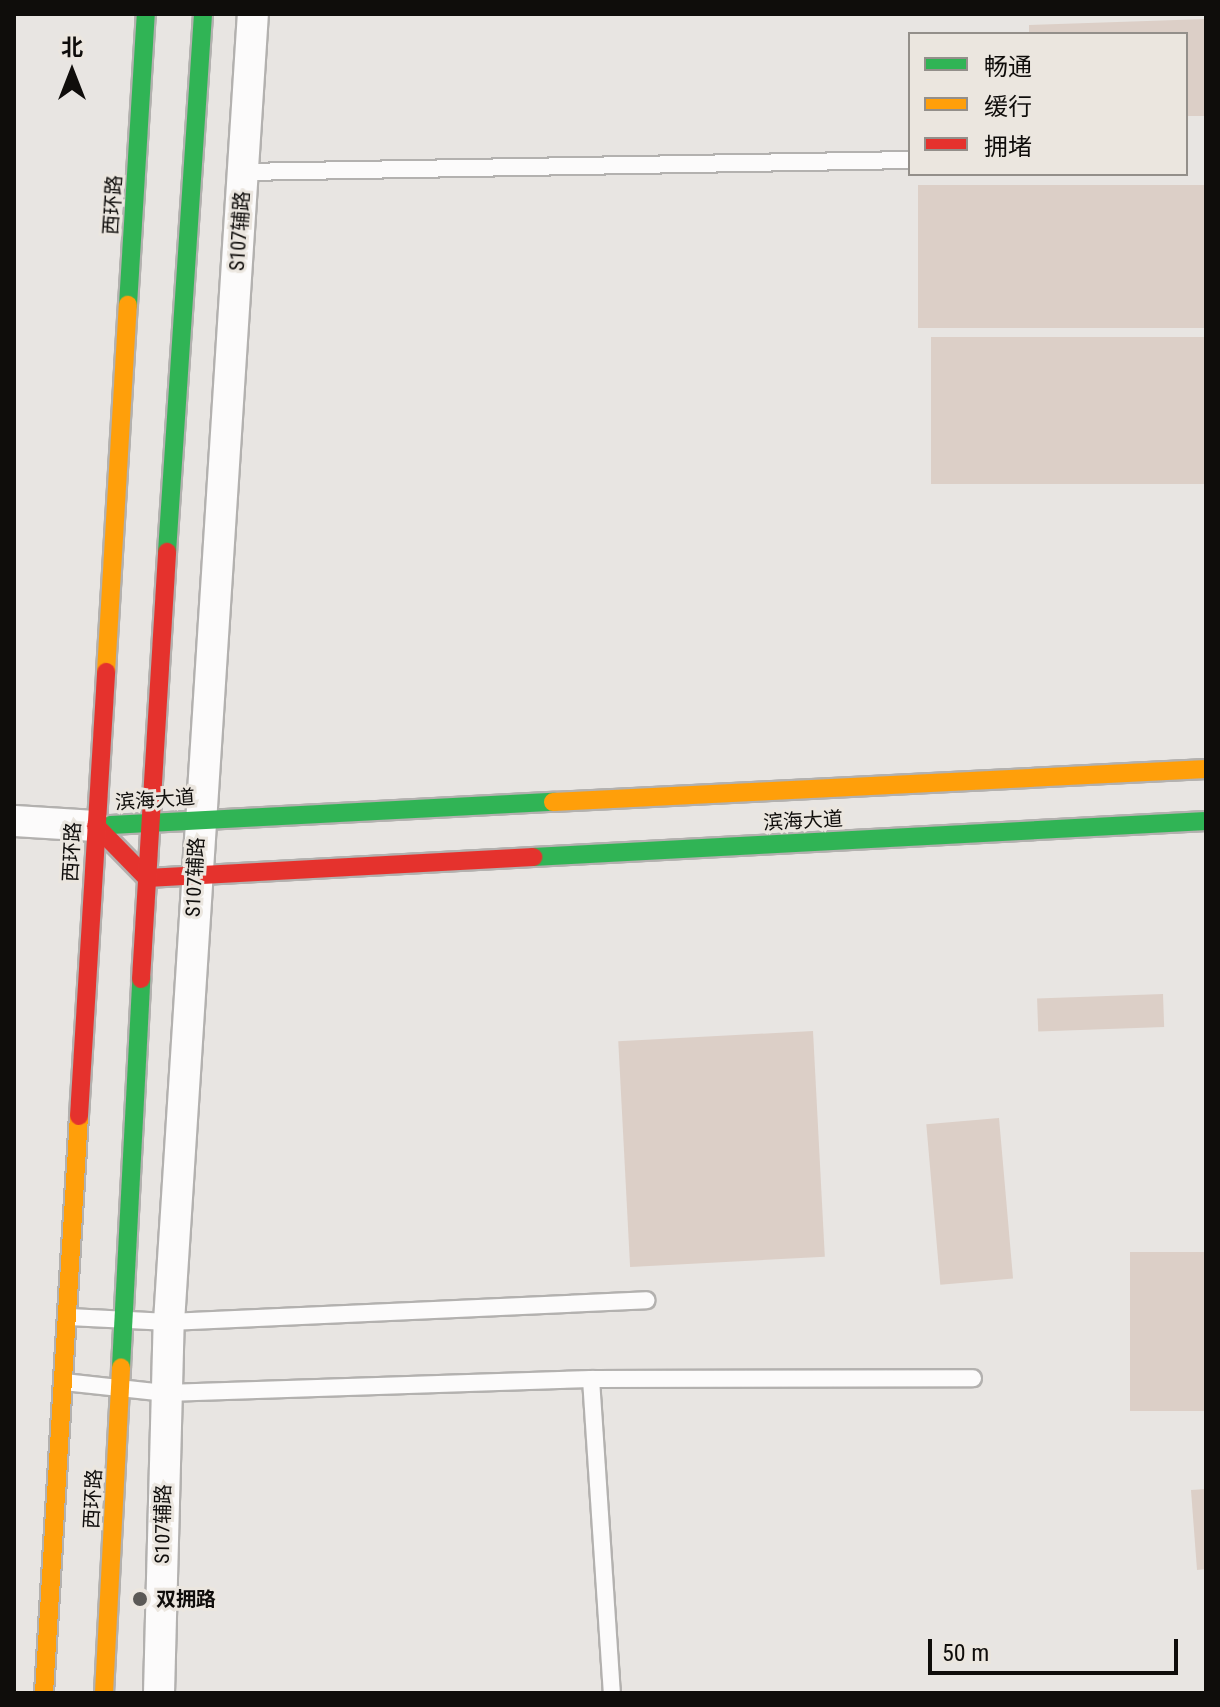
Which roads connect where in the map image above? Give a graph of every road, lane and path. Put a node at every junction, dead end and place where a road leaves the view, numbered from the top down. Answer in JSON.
{"nodes":[{"id":1,"x":146,"y":14,"type":"edge"},
{"id":2,"x":203,"y":14,"type":"edge"},
{"id":3,"x":253,"y":14,"type":"edge"},
{"id":4,"x":908,"y":160,"type":"edge"},
{"id":5,"x":243,"y":172,"type":"junction"},
{"id":6,"x":1206,"y":769,"type":"edge"},
{"id":7,"x":199,"y":819,"type":"junction"},
{"id":8,"x":14,"y":821,"type":"edge"},
{"id":9,"x":149,"y":821,"type":"junction"},
{"id":10,"x":1206,"y":821,"type":"edge"},
{"id":11,"x":96,"y":826,"type":"junction"},
{"id":12,"x":196,"y":876,"type":"junction"},
{"id":13,"x":147,"y":878,"type":"junction"},
{"id":14,"x":646,"y":1300,"type":"dead end"},
{"id":15,"x":67,"y":1317,"type":"junction"},
{"id":16,"x":125,"y":1320,"type":"junction"},
{"id":17,"x":169,"y":1322,"type":"junction"},
{"id":18,"x":973,"y":1378,"type":"dead end"},
{"id":19,"x":591,"y":1379,"type":"junction"},
{"id":20,"x":62,"y":1382,"type":"junction"},
{"id":21,"x":121,"y":1387,"type":"junction"},
{"id":22,"x":166,"y":1393,"type":"junction"},
{"id":23,"x":44,"y":1693,"type":"edge"},
{"id":24,"x":104,"y":1693,"type":"edge"},
{"id":25,"x":159,"y":1693,"type":"edge"},
{"id":26,"x":612,"y":1693,"type":"edge"}],
"edges":[{"from":1,"to":11,"type":"main road","name":"西环路"},
{"from":2,"to":9,"type":"main road","name":"西环路"},
{"from":3,"to":5,"type":"street","name":"S107辅路"},
{"from":4,"to":5,"type":"lane"},
{"from":5,"to":7,"type":"street","name":"S107辅路"},
{"from":6,"to":7,"type":"main road","name":"滨海大道"},
{"from":7,"to":9,"type":"main road","name":"滨海大道"},
{"from":7,"to":12,"type":"street","name":"S107辅路"},
{"from":8,"to":11,"type":"street"},
{"from":9,"to":11,"type":"main road","name":"滨海大道"},
{"from":9,"to":13,"type":"main road","name":"西环路"},
{"from":10,"to":12,"type":"main road","name":"滨海大道"},
{"from":11,"to":13,"type":"main road","name":"滨海大道"},
{"from":11,"to":15,"type":"main road","name":"西环路"},
{"from":12,"to":13,"type":"main road","name":"滨海大道"},
{"from":12,"to":17,"type":"street","name":"S107辅路"},
{"from":13,"to":16,"type":"main road","name":"西环路"},
{"from":14,"to":17,"type":"lane"},
{"from":15,"to":16,"type":"lane"},
{"from":15,"to":20,"type":"main road","name":"西环路"},
{"from":16,"to":17,"type":"lane"},
{"from":16,"to":21,"type":"main road","name":"西环路"},
{"from":17,"to":22,"type":"street","name":"S107辅路"},
{"from":18,"to":19,"type":"lane"},
{"from":19,"to":22,"type":"lane"},
{"from":19,"to":26,"type":"lane"},
{"from":20,"to":21,"type":"lane"},
{"from":20,"to":23,"type":"main road","name":"西环路"},
{"from":21,"to":22,"type":"lane"},
{"from":21,"to":24,"type":"main road","name":"西环路"},
{"from":22,"to":25,"type":"street","name":"S107辅路"}]}
